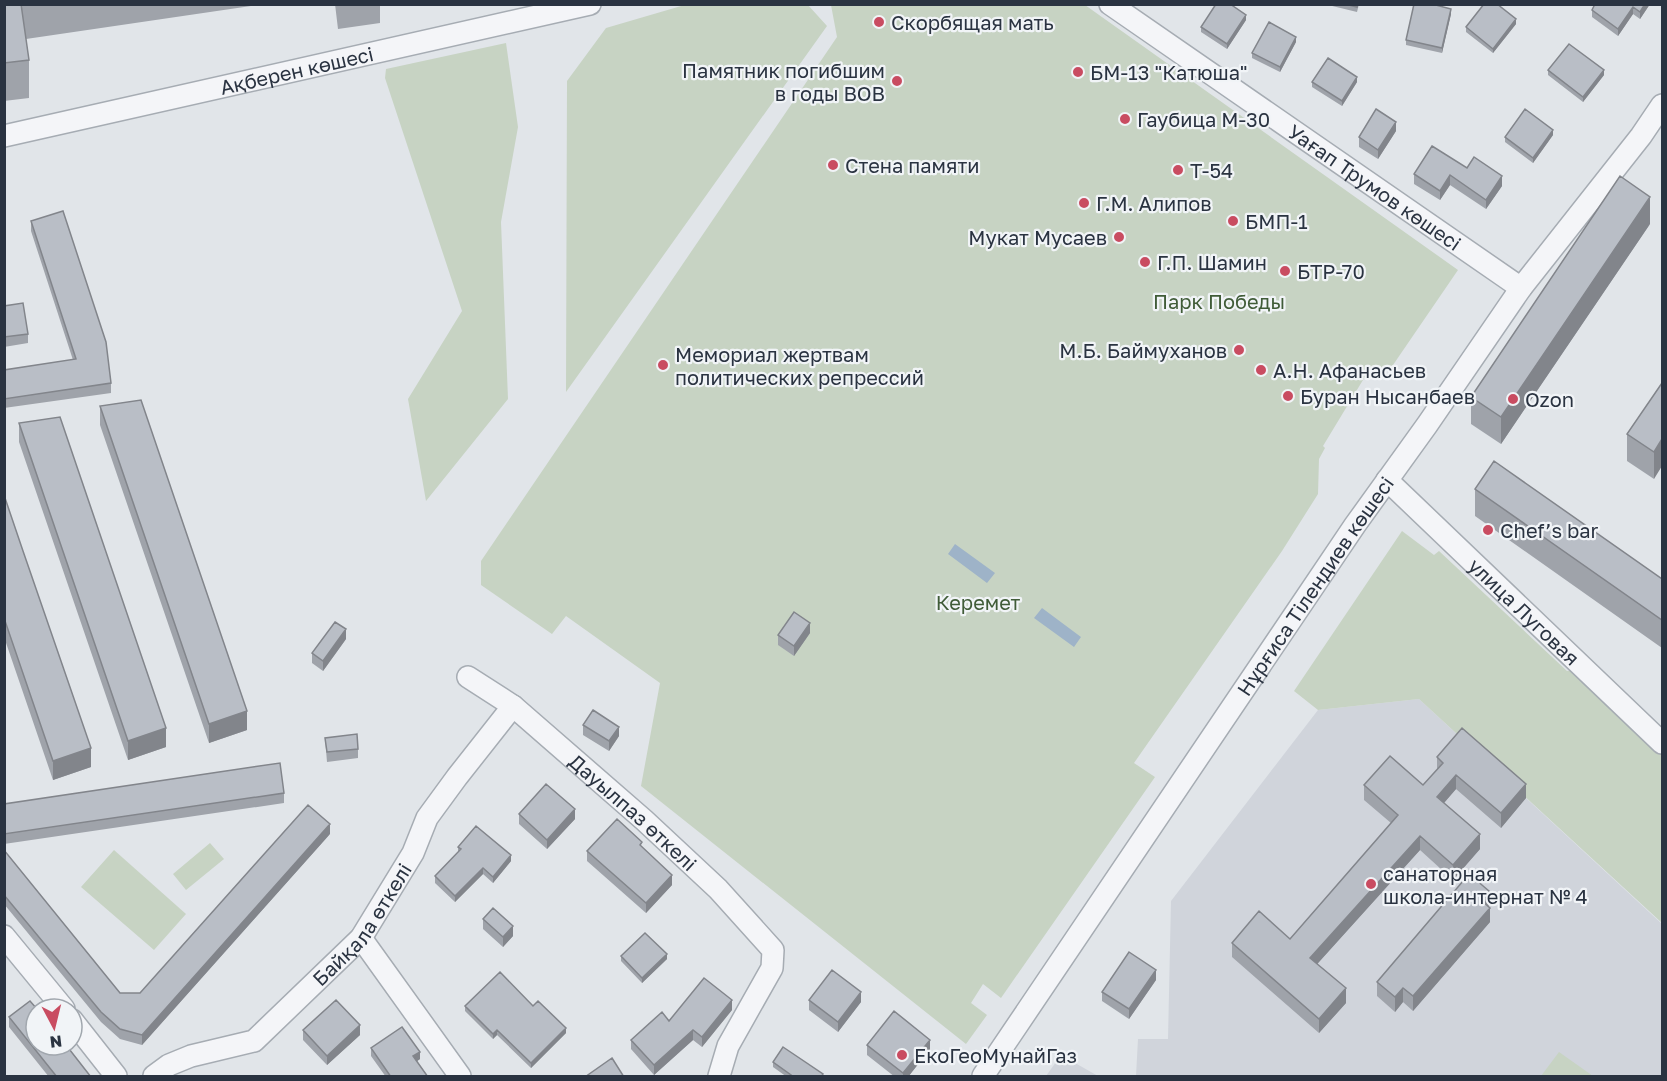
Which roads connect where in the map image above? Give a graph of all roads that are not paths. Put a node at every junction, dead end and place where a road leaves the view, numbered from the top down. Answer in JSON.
{"nodes":[{"id":1,"x":590,"y":4,"type":"edge"},
{"id":2,"x":1110,"y":4,"type":"edge"},
{"id":3,"x":1662,"y":105,"type":"edge"},
{"id":4,"x":4,"y":136,"type":"edge"},
{"id":5,"x":1521,"y":288,"type":"junction"},
{"id":6,"x":1387,"y":480,"type":"junction"},
{"id":7,"x":468,"y":677,"type":"dead end"},
{"id":8,"x":513,"y":706,"type":"junction"},
{"id":9,"x":1662,"y":743,"type":"edge"},
{"id":10,"x":4,"y":936,"type":"edge"},
{"id":11,"x":361,"y":938,"type":"junction"},
{"id":12,"x":54,"y":997,"type":"edge"},
{"id":13,"x":84,"y":1036,"type":"edge"},
{"id":14,"x":116,"y":1077,"type":"edge"},
{"id":15,"x":154,"y":1077,"type":"edge"},
{"id":16,"x":460,"y":1077,"type":"edge"},
{"id":17,"x":719,"y":1077,"type":"edge"},
{"id":18,"x":983,"y":1077,"type":"edge"}],
"edges":[{"from":1,"to":4,"type":"street","name":"Ақберен көшесі"},
{"from":2,"to":5,"type":"street","name":"Уағап Трумов көшесі"},
{"from":3,"to":5,"type":"street","name":"Нұрғиса Тілендиев көшесі"},
{"from":5,"to":6,"type":"street","name":"Нұрғиса Тілендиев көшесі"},
{"from":6,"to":9,"type":"street","name":"улица Луговая"},
{"from":6,"to":18,"type":"street","name":"Нұрғиса Тілендиев көшесі"},
{"from":7,"to":8,"type":"street","name":"Дауылпаз өткелі"},
{"from":8,"to":11,"type":"street","name":"Байқала өткелі"},
{"from":8,"to":17,"type":"street","name":"Дауылпаз өткелі"},
{"from":10,"to":12,"type":"street"},
{"from":11,"to":15,"type":"street","name":"Байқала өткелі"},
{"from":11,"to":16,"type":"street"},
{"from":13,"to":14,"type":"street"}]}
